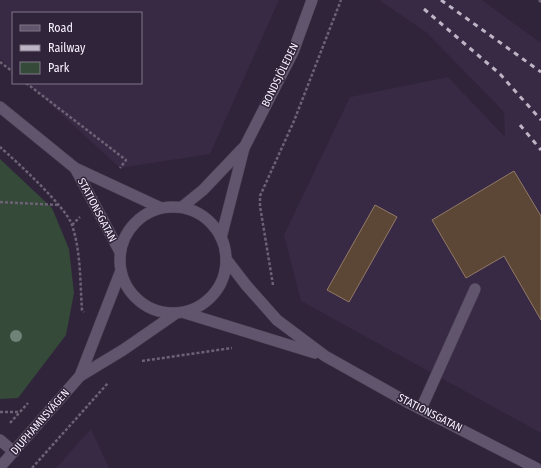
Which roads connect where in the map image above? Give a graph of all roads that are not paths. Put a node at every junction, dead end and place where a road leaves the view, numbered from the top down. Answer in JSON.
{"nodes":[{"id":1,"x":312,"y":0,"type":"edge"},
{"id":2,"x":0,"y":106,"type":"edge"},
{"id":3,"x":244,"y":148,"type":"junction"},
{"id":4,"x":75,"y":168,"type":"junction"},
{"id":5,"x":182,"y":207,"type":"junction"},
{"id":6,"x":161,"y":208,"type":"junction"},
{"id":7,"x":221,"y":238,"type":"junction"},
{"id":8,"x":120,"y":252,"type":"junction"},
{"id":9,"x":226,"y":259,"type":"junction"},
{"id":10,"x":120,"y":273,"type":"junction"},
{"id":11,"x":475,"y":289,"type":"dead end"},
{"id":12,"x":180,"y":313,"type":"junction"},
{"id":13,"x":325,"y":356,"type":"junction"},
{"id":14,"x":80,"y":376,"type":"junction"},
{"id":15,"x":421,"y":409,"type":"junction"},
{"id":16,"x":0,"y":440,"type":"edge"},
{"id":17,"x":14,"y":452,"type":"junction"},
{"id":18,"x":0,"y":467,"type":"edge"},
{"id":19,"x":536,"y":468,"type":"edge"}],
"edges":[{"from":1,"to":3,"type":"main road","name":"BONDSJÖLEDEN"},
{"from":2,"to":4,"type":"main road","name":"STATIONSGATAN"},
{"from":3,"to":5,"type":"main road","name":"BONDSJÖLEDEN"},
{"from":3,"to":7,"type":"main road","name":"BONDSJÖLEDEN"},
{"from":4,"to":6,"type":"main road","name":"STATIONSGATAN"},
{"from":4,"to":8,"type":"main road","name":"STATIONSGATAN"},
{"from":5,"to":6,"type":"main road"},
{"from":5,"to":7,"type":"main road"},
{"from":6,"to":8,"type":"main road"},
{"from":7,"to":9,"type":"main road"},
{"from":8,"to":10,"type":"main road"},
{"from":9,"to":12,"type":"main road"},
{"from":9,"to":13,"type":"main road","name":"STATIONSGATAN"},
{"from":10,"to":12,"type":"main road"},
{"from":10,"to":14,"type":"main road","name":"DJUPHAMNSVÄGEN"},
{"from":11,"to":15,"type":"main road"},
{"from":12,"to":13,"type":"main road","name":"STATIONSGATAN"},
{"from":12,"to":14,"type":"main road","name":"DJUPHAMNSVÄGEN"},
{"from":13,"to":15,"type":"main road","name":"STATIONSGATAN"},
{"from":14,"to":17,"type":"main road","name":"DJUPHAMNSVÄGEN"},
{"from":15,"to":19,"type":"main road","name":"STATIONSGATAN"},
{"from":16,"to":17,"type":"main road"},
{"from":17,"to":18,"type":"main road","name":"DJUPHAMNSVÄGEN"}]}
